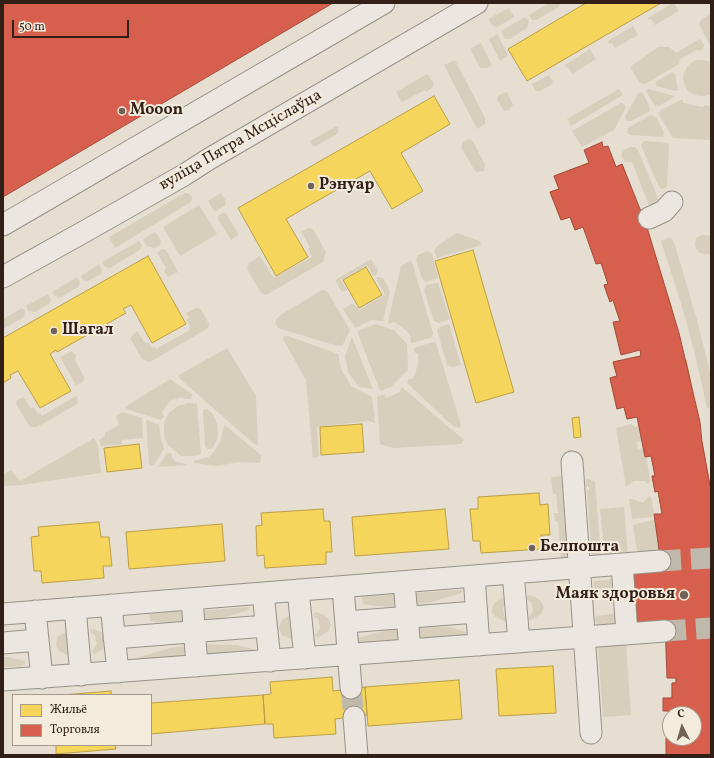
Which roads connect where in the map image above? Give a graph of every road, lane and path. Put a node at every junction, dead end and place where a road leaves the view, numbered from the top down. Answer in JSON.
{"nodes":[{"id":1,"x":384,"y":3,"type":"edge"},
{"id":2,"x":477,"y":3,"type":"edge"},
{"id":3,"x":672,"y":202,"type":"dead end"},
{"id":4,"x":649,"y":218,"type":"dead end"},
{"id":5,"x":3,"y":225,"type":"edge"},
{"id":6,"x":3,"y":277,"type":"edge"},
{"id":7,"x":572,"y":462,"type":"dead end"},
{"id":8,"x":660,"y":561,"type":"tunnel mouth"},
{"id":9,"x":622,"y":564,"type":"junction"},
{"id":10,"x":580,"y":568,"type":"junction"},
{"id":11,"x":513,"y":573,"type":"junction"},
{"id":12,"x":474,"y":576,"type":"junction"},
{"id":13,"x":404,"y":582,"type":"junction"},
{"id":14,"x":343,"y":587,"type":"junction"},
{"id":15,"x":298,"y":590,"type":"junction"},
{"id":16,"x":262,"y":593,"type":"junction"},
{"id":17,"x":192,"y":599,"type":"junction"},
{"id":18,"x":111,"y":605,"type":"junction"},
{"id":19,"x":75,"y":608,"type":"junction"},
{"id":20,"x":35,"y":612,"type":"junction"},
{"id":21,"x":476,"y":612,"type":"junction"},
{"id":22,"x":3,"y":614,"type":"edge"},
{"id":23,"x":407,"y":617,"type":"junction"},
{"id":24,"x":346,"y":622,"type":"junction"},
{"id":25,"x":266,"y":626,"type":"junction"},
{"id":26,"x":194,"y":631,"type":"junction"},
{"id":27,"x":665,"y":631,"type":"tunnel mouth"},
{"id":28,"x":627,"y":634,"type":"junction"},
{"id":29,"x":585,"y":637,"type":"junction"},
{"id":30,"x":114,"y":638,"type":"junction"},
{"id":31,"x":38,"y":640,"type":"junction"},
{"id":32,"x":519,"y":642,"type":"junction"},
{"id":33,"x":3,"y":643,"type":"edge"},
{"id":34,"x":479,"y":645,"type":"junction"},
{"id":35,"x":410,"y":650,"type":"junction"},
{"id":36,"x":349,"y":655,"type":"junction"},
{"id":37,"x":305,"y":658,"type":"junction"},
{"id":38,"x":270,"y":661,"type":"junction"},
{"id":39,"x":197,"y":666,"type":"junction"},
{"id":40,"x":118,"y":672,"type":"junction"},
{"id":41,"x":81,"y":675,"type":"junction"},
{"id":42,"x":42,"y":678,"type":"junction"},
{"id":43,"x":3,"y":680,"type":"edge"},
{"id":44,"x":351,"y":688,"type":"tunnel mouth"},
{"id":45,"x":354,"y":717,"type":"tunnel mouth"},
{"id":46,"x":591,"y":732,"type":"dead end"},
{"id":47,"x":357,"y":755,"type":"edge"}],
"edges":[{"from":1,"to":5,"type":"street"},
{"from":2,"to":6,"type":"street","name":"вуліца Пятра Мсціслаўца"},
{"from":3,"to":4,"type":"street"},
{"from":7,"to":10,"type":"street"},
{"from":8,"to":9,"type":"street"},
{"from":9,"to":10,"type":"street"},
{"from":9,"to":28,"type":"street"},
{"from":10,"to":11,"type":"street"},
{"from":10,"to":29,"type":"street"},
{"from":11,"to":12,"type":"street"},
{"from":11,"to":32,"type":"street"},
{"from":12,"to":13,"type":"street"},
{"from":12,"to":21,"type":"street"},
{"from":13,"to":14,"type":"street"},
{"from":13,"to":23,"type":"street"},
{"from":14,"to":15,"type":"street"},
{"from":14,"to":24,"type":"street"},
{"from":15,"to":16,"type":"street"},
{"from":15,"to":37,"type":"street"},
{"from":16,"to":17,"type":"street"},
{"from":16,"to":25,"type":"street"},
{"from":17,"to":18,"type":"street"},
{"from":17,"to":26,"type":"street"},
{"from":18,"to":19,"type":"street"},
{"from":18,"to":30,"type":"street"},
{"from":19,"to":20,"type":"street"},
{"from":19,"to":41,"type":"street"},
{"from":20,"to":22,"type":"street"},
{"from":20,"to":31,"type":"street"},
{"from":21,"to":23,"type":"street"},
{"from":21,"to":34,"type":"street"},
{"from":23,"to":24,"type":"street"},
{"from":23,"to":35,"type":"street"},
{"from":24,"to":36,"type":"street"},
{"from":25,"to":26,"type":"street"},
{"from":25,"to":38,"type":"street"},
{"from":26,"to":30,"type":"street"},
{"from":26,"to":39,"type":"street"},
{"from":27,"to":28,"type":"street"},
{"from":28,"to":29,"type":"street"},
{"from":29,"to":32,"type":"street"},
{"from":29,"to":46,"type":"street"},
{"from":30,"to":40,"type":"street"},
{"from":31,"to":33,"type":"street"},
{"from":31,"to":42,"type":"street"},
{"from":32,"to":34,"type":"street"},
{"from":34,"to":35,"type":"street"},
{"from":35,"to":36,"type":"street"},
{"from":36,"to":37,"type":"street"},
{"from":36,"to":44,"type":"street"},
{"from":37,"to":38,"type":"street"},
{"from":38,"to":39,"type":"street"},
{"from":39,"to":40,"type":"street"},
{"from":40,"to":41,"type":"street"},
{"from":41,"to":42,"type":"street"},
{"from":42,"to":43,"type":"street"},
{"from":45,"to":47,"type":"street"}]}
